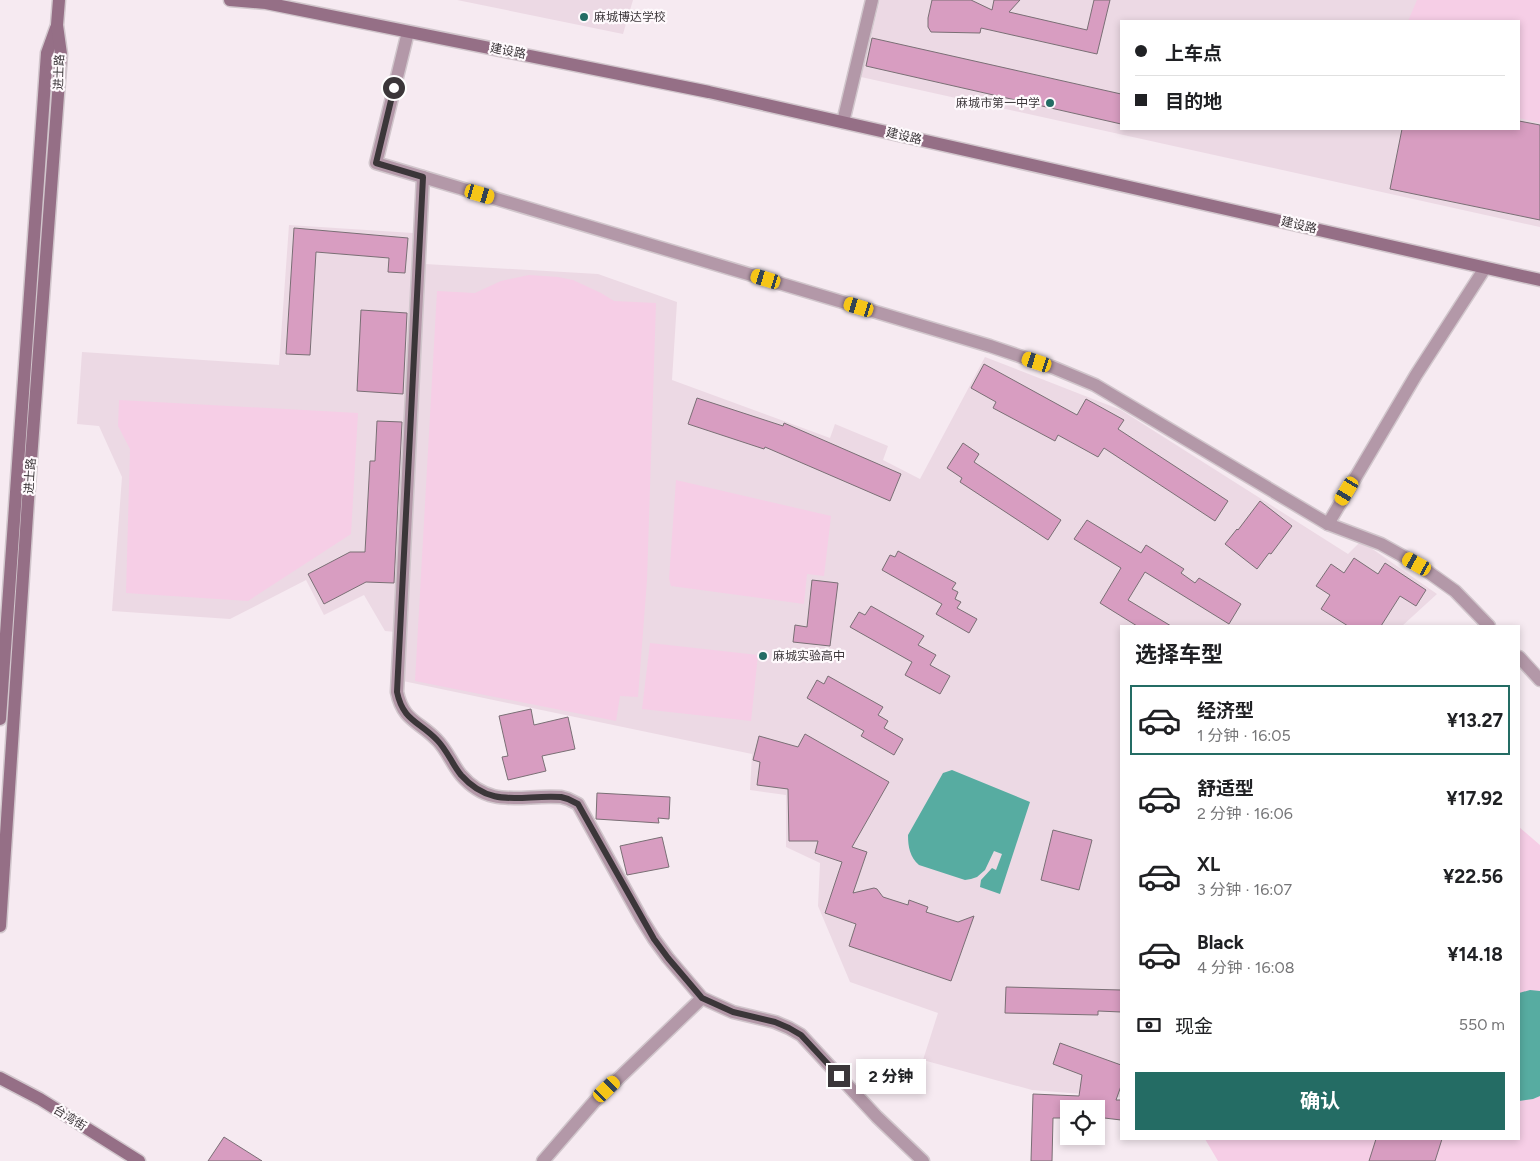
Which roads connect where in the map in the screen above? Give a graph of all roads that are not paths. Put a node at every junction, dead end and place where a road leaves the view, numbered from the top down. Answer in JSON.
{"nodes":[{"id":1,"x":59,"y":0,"type":"edge"},
{"id":2,"x":230,"y":0,"type":"edge"},
{"id":3,"x":872,"y":0,"type":"edge"},
{"id":4,"x":262,"y":2,"type":"edge"},
{"id":5,"x":57,"y":25,"type":"junction"},
{"id":6,"x":408,"y":32,"type":"junction"},
{"id":7,"x":843,"y":122,"type":"junction"},
{"id":8,"x":423,"y":177,"type":"junction"},
{"id":9,"x":1485,"y":268,"type":"junction"},
{"id":10,"x":1540,"y":280,"type":"edge"},
{"id":11,"x":1328,"y":524,"type":"junction"},
{"id":12,"x":1488,"y":625,"type":"edge"},
{"id":13,"x":1520,"y":658,"type":"edge"},
{"id":14,"x":1540,"y":680,"type":"edge"},
{"id":15,"x":0,"y":719,"type":"edge"},
{"id":16,"x":0,"y":926,"type":"edge"},
{"id":17,"x":702,"y":998,"type":"junction"},
{"id":18,"x":0,"y":1078,"type":"edge"},
{"id":19,"x":139,"y":1161,"type":"edge"},
{"id":20,"x":543,"y":1161,"type":"edge"},
{"id":21,"x":923,"y":1161,"type":"edge"}],
"edges":[{"from":1,"to":5,"type":"main road","name":"进士路"},
{"from":2,"to":4,"type":"main road","name":"建设路"},
{"from":3,"to":7,"type":"street"},
{"from":4,"to":6,"type":"main road","name":"建设路"},
{"from":5,"to":15,"type":"main road","name":"进士路"},
{"from":5,"to":16,"type":"main road","name":"进士路"},
{"from":6,"to":7,"type":"main road","name":"建设路"},
{"from":6,"to":8,"type":"street"},
{"from":7,"to":9,"type":"main road","name":"建设路"},
{"from":8,"to":11,"type":"street"},
{"from":8,"to":17,"type":"street"},
{"from":9,"to":10,"type":"main road","name":"建设路"},
{"from":9,"to":11,"type":"street"},
{"from":11,"to":12,"type":"street"},
{"from":13,"to":14,"type":"street"},
{"from":17,"to":20,"type":"street"},
{"from":17,"to":21,"type":"street"},
{"from":18,"to":19,"type":"main road","name":"台湾街"}]}
